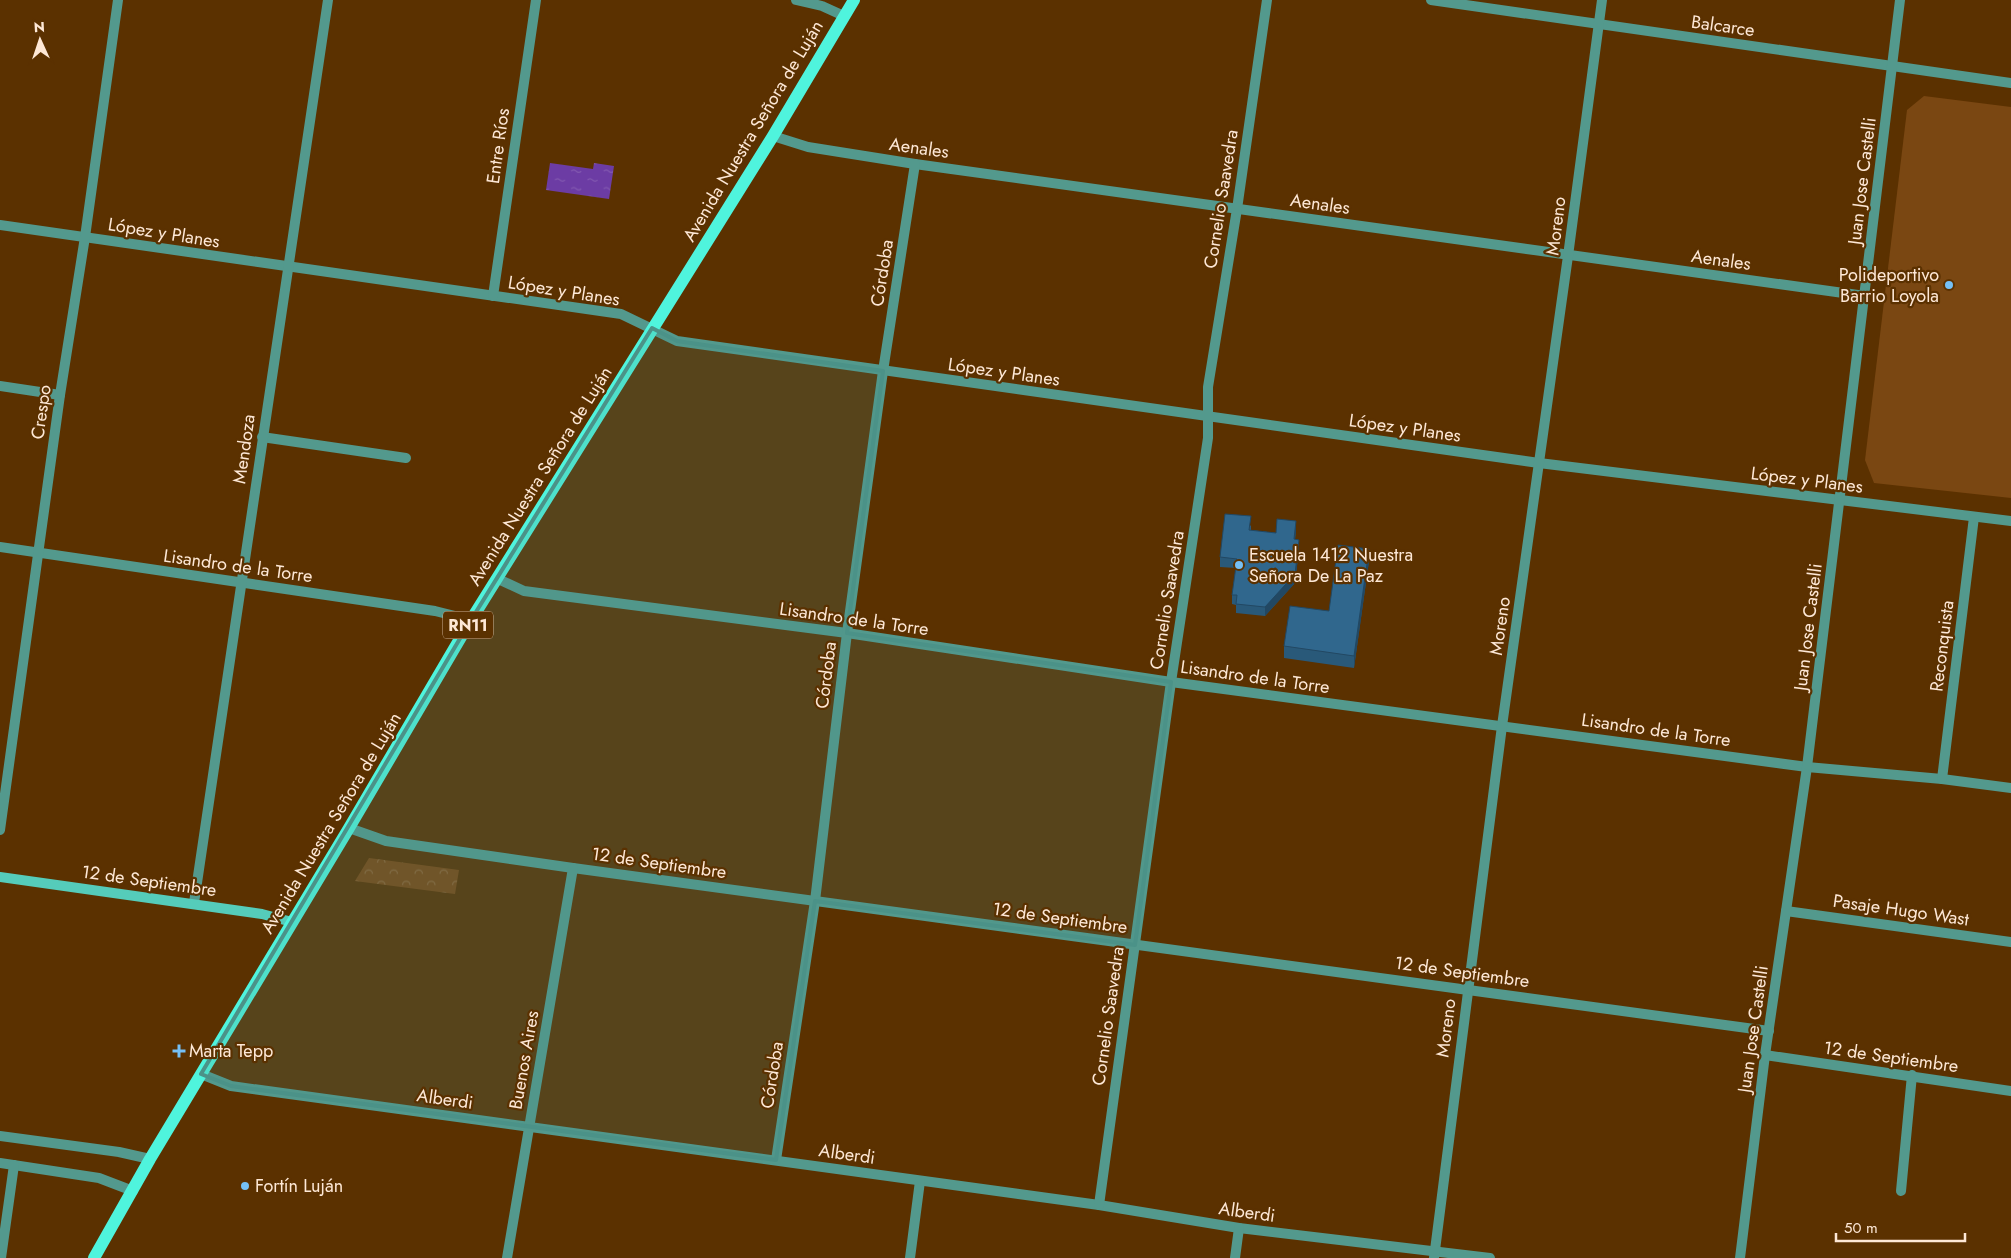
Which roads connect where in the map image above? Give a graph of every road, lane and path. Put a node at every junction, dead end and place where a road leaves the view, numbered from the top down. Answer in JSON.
{"nodes":[{"id":1,"x":118,"y":0,"type":"edge"},
{"id":2,"x":328,"y":0,"type":"edge"},
{"id":3,"x":536,"y":0,"type":"edge"},
{"id":4,"x":796,"y":0,"type":"edge"},
{"id":5,"x":854,"y":0,"type":"edge"},
{"id":6,"x":1267,"y":0,"type":"edge"},
{"id":7,"x":1430,"y":0,"type":"edge"},
{"id":8,"x":1602,"y":0,"type":"edge"},
{"id":9,"x":1900,"y":0,"type":"edge"},
{"id":10,"x":844,"y":16,"type":"junction"},
{"id":11,"x":1598,"y":24,"type":"junction"},
{"id":12,"x":1892,"y":67,"type":"junction"},
{"id":13,"x":2011,"y":83,"type":"edge"},
{"id":14,"x":773,"y":136,"type":"junction"},
{"id":15,"x":915,"y":164,"type":"junction"},
{"id":16,"x":1237,"y":209,"type":"junction"},
{"id":17,"x":0,"y":225,"type":"edge"},
{"id":18,"x":85,"y":237,"type":"junction"},
{"id":19,"x":1568,"y":256,"type":"junction"},
{"id":20,"x":287,"y":268,"type":"junction"},
{"id":21,"x":493,"y":296,"type":"junction"},
{"id":22,"x":1865,"y":296,"type":"junction"},
{"id":23,"x":652,"y":328,"type":"junction"},
{"id":24,"x":883,"y":371,"type":"junction"},
{"id":25,"x":0,"y":386,"type":"edge"},
{"id":26,"x":60,"y":395,"type":"junction"},
{"id":27,"x":1208,"y":417,"type":"junction"},
{"id":28,"x":262,"y":437,"type":"junction"},
{"id":29,"x":406,"y":458,"type":"dead end"},
{"id":30,"x":1539,"y":464,"type":"junction"},
{"id":31,"x":1840,"y":501,"type":"junction"},
{"id":32,"x":1974,"y":517,"type":"junction"},
{"id":33,"x":2011,"y":521,"type":"edge"},
{"id":34,"x":0,"y":547,"type":"edge"},
{"id":35,"x":37,"y":552,"type":"junction"},
{"id":36,"x":498,"y":579,"type":"junction"},
{"id":37,"x":241,"y":583,"type":"junction"},
{"id":38,"x":471,"y":620,"type":"junction"},
{"id":39,"x":847,"y":633,"type":"junction"},
{"id":40,"x":1172,"y":682,"type":"junction"},
{"id":41,"x":1502,"y":726,"type":"junction"},
{"id":42,"x":1807,"y":767,"type":"junction"},
{"id":43,"x":1942,"y":779,"type":"junction"},
{"id":44,"x":2011,"y":788,"type":"edge"},
{"id":45,"x":349,"y":828,"type":"junction"},
{"id":46,"x":0,"y":830,"type":"edge"},
{"id":47,"x":573,"y":868,"type":"junction"},
{"id":48,"x":0,"y":877,"type":"edge"},
{"id":49,"x":815,"y":901,"type":"junction"},
{"id":50,"x":194,"y":903,"type":"junction"},
{"id":51,"x":1786,"y":911,"type":"junction"},
{"id":52,"x":292,"y":922,"type":"junction"},
{"id":53,"x":2011,"y":942,"type":"edge"},
{"id":54,"x":1135,"y":945,"type":"junction"},
{"id":55,"x":1468,"y":988,"type":"junction"},
{"id":56,"x":1769,"y":1031,"type":"junction"},
{"id":57,"x":1765,"y":1055,"type":"junction"},
{"id":58,"x":202,"y":1074,"type":"junction"},
{"id":59,"x":1912,"y":1075,"type":"junction"},
{"id":60,"x":2011,"y":1091,"type":"edge"},
{"id":61,"x":529,"y":1127,"type":"junction"},
{"id":62,"x":0,"y":1136,"type":"edge"},
{"id":63,"x":150,"y":1159,"type":"junction"},
{"id":64,"x":776,"y":1160,"type":"junction"},
{"id":65,"x":0,"y":1163,"type":"edge"},
{"id":66,"x":14,"y":1165,"type":"junction"},
{"id":67,"x":920,"y":1181,"type":"junction"},
{"id":68,"x":133,"y":1191,"type":"junction"},
{"id":69,"x":1901,"y":1191,"type":"dead end"},
{"id":70,"x":1098,"y":1205,"type":"junction"},
{"id":71,"x":1239,"y":1228,"type":"junction"},
{"id":72,"x":1434,"y":1254,"type":"edge"},
{"id":73,"x":1,"y":1258,"type":"edge"},
{"id":74,"x":94,"y":1258,"type":"edge"},
{"id":75,"x":507,"y":1258,"type":"edge"},
{"id":76,"x":910,"y":1258,"type":"edge"},
{"id":77,"x":1235,"y":1258,"type":"edge"},
{"id":78,"x":1490,"y":1258,"type":"edge"},
{"id":79,"x":1740,"y":1258,"type":"edge"}],
"edges":[{"from":1,"to":18,"type":"street","name":"Crespo"},
{"from":2,"to":20,"type":"street","name":"Mendoza"},
{"from":3,"to":21,"type":"street","name":"Entre Ríos"},
{"from":4,"to":10,"type":"street"},
{"from":5,"to":10,"type":"main road","name":"Avenida Nuestra Señora de Luján","number":"RN11"},
{"from":6,"to":16,"type":"street","name":"Cornelio Saavedra"},
{"from":7,"to":11,"type":"street","name":"Balcarce"},
{"from":8,"to":11,"type":"street","name":"Moreno"},
{"from":9,"to":12,"type":"street","name":"Juan Jose Castelli"},
{"from":10,"to":14,"type":"main road","name":"Avenida Nuestra Señora de Luján","number":"RN11"},
{"from":11,"to":12,"type":"street","name":"Balcarce"},
{"from":11,"to":19,"type":"street","name":"Moreno"},
{"from":12,"to":13,"type":"street","name":"Balcarce"},
{"from":12,"to":22,"type":"street","name":"Juan Jose Castelli"},
{"from":14,"to":15,"type":"street","name":"Aenales"},
{"from":14,"to":23,"type":"main road","name":"Avenida Nuestra Señora de Luján","number":"RN11"},
{"from":15,"to":16,"type":"street","name":"Aenales"},
{"from":15,"to":24,"type":"street","name":"Córdoba"},
{"from":16,"to":19,"type":"street","name":"Aenales"},
{"from":16,"to":27,"type":"street","name":"Cornelio Saavedra"},
{"from":17,"to":18,"type":"street","name":"López y Planes"},
{"from":18,"to":20,"type":"street","name":"López y Planes"},
{"from":18,"to":26,"type":"street","name":"Crespo"},
{"from":19,"to":22,"type":"street","name":"Aenales"},
{"from":19,"to":30,"type":"street","name":"Moreno"},
{"from":20,"to":21,"type":"street","name":"López y Planes"},
{"from":20,"to":28,"type":"street","name":"Mendoza"},
{"from":21,"to":23,"type":"street","name":"López y Planes"},
{"from":22,"to":31,"type":"street","name":"Juan Jose Castelli"},
{"from":23,"to":24,"type":"street","name":"López y Planes"},
{"from":23,"to":36,"type":"main road","name":"Avenida Nuestra Señora de Luján","number":"RN11"},
{"from":24,"to":27,"type":"street","name":"López y Planes"},
{"from":24,"to":39,"type":"street","name":"Córdoba"},
{"from":25,"to":26,"type":"street"},
{"from":26,"to":35,"type":"street","name":"Crespo"},
{"from":27,"to":30,"type":"street","name":"López y Planes"},
{"from":27,"to":40,"type":"street","name":"Cornelio Saavedra"},
{"from":28,"to":29,"type":"street"},
{"from":28,"to":37,"type":"street","name":"Mendoza"},
{"from":30,"to":31,"type":"street","name":"López y Planes"},
{"from":30,"to":41,"type":"street","name":"Moreno"},
{"from":31,"to":32,"type":"street","name":"López y Planes"},
{"from":31,"to":42,"type":"street","name":"Juan Jose Castelli"},
{"from":32,"to":33,"type":"street","name":"López y Planes"},
{"from":32,"to":43,"type":"street","name":"Reconquista"},
{"from":34,"to":35,"type":"street","name":"Lisandro de la Torre"},
{"from":35,"to":37,"type":"street","name":"Lisandro de la Torre"},
{"from":35,"to":46,"type":"street","name":"Crespo"},
{"from":36,"to":38,"type":"main road","name":"Avenida Nuestra Señora de Luján","number":"RN11"},
{"from":36,"to":39,"type":"street","name":"Lisandro de la Torre"},
{"from":37,"to":38,"type":"street","name":"Lisandro de la Torre"},
{"from":37,"to":50,"type":"street","name":"Mendoza"},
{"from":38,"to":45,"type":"main road","name":"Avenida Nuestra Señora de Luján","number":"RN11"},
{"from":39,"to":40,"type":"street","name":"Lisandro de la Torre"},
{"from":39,"to":49,"type":"street","name":"Córdoba"},
{"from":40,"to":41,"type":"street","name":"Lisandro de la Torre"},
{"from":40,"to":54,"type":"street","name":"Cornelio Saavedra"},
{"from":41,"to":42,"type":"street","name":"Lisandro de la Torre"},
{"from":41,"to":55,"type":"street","name":"Moreno"},
{"from":42,"to":43,"type":"street","name":"Lisandro de la Torre"},
{"from":42,"to":51,"type":"street","name":"Juan Jose Castelli"},
{"from":43,"to":44,"type":"street","name":"Lisandro de la Torre"},
{"from":45,"to":47,"type":"street","name":"12 de Septiembre"},
{"from":45,"to":52,"type":"main road","name":"Avenida Nuestra Señora de Luján","number":"RN11"},
{"from":47,"to":49,"type":"street","name":"12 de Septiembre"},
{"from":47,"to":61,"type":"street","name":"Buenos Aires"},
{"from":48,"to":50,"type":"street","name":"12 de Septiembre"},
{"from":49,"to":54,"type":"street","name":"12 de Septiembre"},
{"from":49,"to":64,"type":"street","name":"Córdoba"},
{"from":50,"to":52,"type":"street","name":"12 de Septiembre"},
{"from":51,"to":53,"type":"street","name":"Pasaje Hugo Wast"},
{"from":51,"to":56,"type":"street","name":"Juan Jose Castelli"},
{"from":52,"to":58,"type":"main road","name":"Avenida Nuestra Señora de Luján","number":"RN11"},
{"from":54,"to":55,"type":"street","name":"12 de Septiembre"},
{"from":54,"to":70,"type":"street","name":"Cornelio Saavedra"},
{"from":55,"to":56,"type":"street","name":"12 de Septiembre"},
{"from":55,"to":72,"type":"street","name":"Moreno"},
{"from":56,"to":57,"type":"street","name":"Juan Jose Castelli"},
{"from":57,"to":59,"type":"street","name":"12 de Septiembre"},
{"from":57,"to":79,"type":"street","name":"Juan Jose Castelli"},
{"from":58,"to":61,"type":"street","name":"Alberdi"},
{"from":58,"to":63,"type":"main road","name":"Avenida Nuestra Señora de Luján","number":"RN11"},
{"from":59,"to":60,"type":"street","name":"12 de Septiembre"},
{"from":59,"to":69,"type":"street"},
{"from":61,"to":64,"type":"street","name":"Alberdi"},
{"from":61,"to":75,"type":"street","name":"Buenos Aires"},
{"from":62,"to":63,"type":"street"},
{"from":63,"to":68,"type":"main road","name":"Avenida Nuestra Señora de Luján","number":"RN11"},
{"from":64,"to":67,"type":"street","name":"Alberdi"},
{"from":65,"to":66,"type":"street"},
{"from":66,"to":68,"type":"street"},
{"from":66,"to":73,"type":"street"},
{"from":67,"to":70,"type":"street","name":"Alberdi"},
{"from":67,"to":76,"type":"street"},
{"from":68,"to":74,"type":"main road","name":"Avenida Nuestra Señora de Luján","number":"RN11"},
{"from":70,"to":71,"type":"street","name":"Alberdi"},
{"from":71,"to":72,"type":"street","name":"Alberdi"},
{"from":71,"to":77,"type":"street"},
{"from":72,"to":78,"type":"street","name":"Alberdi"}]}
